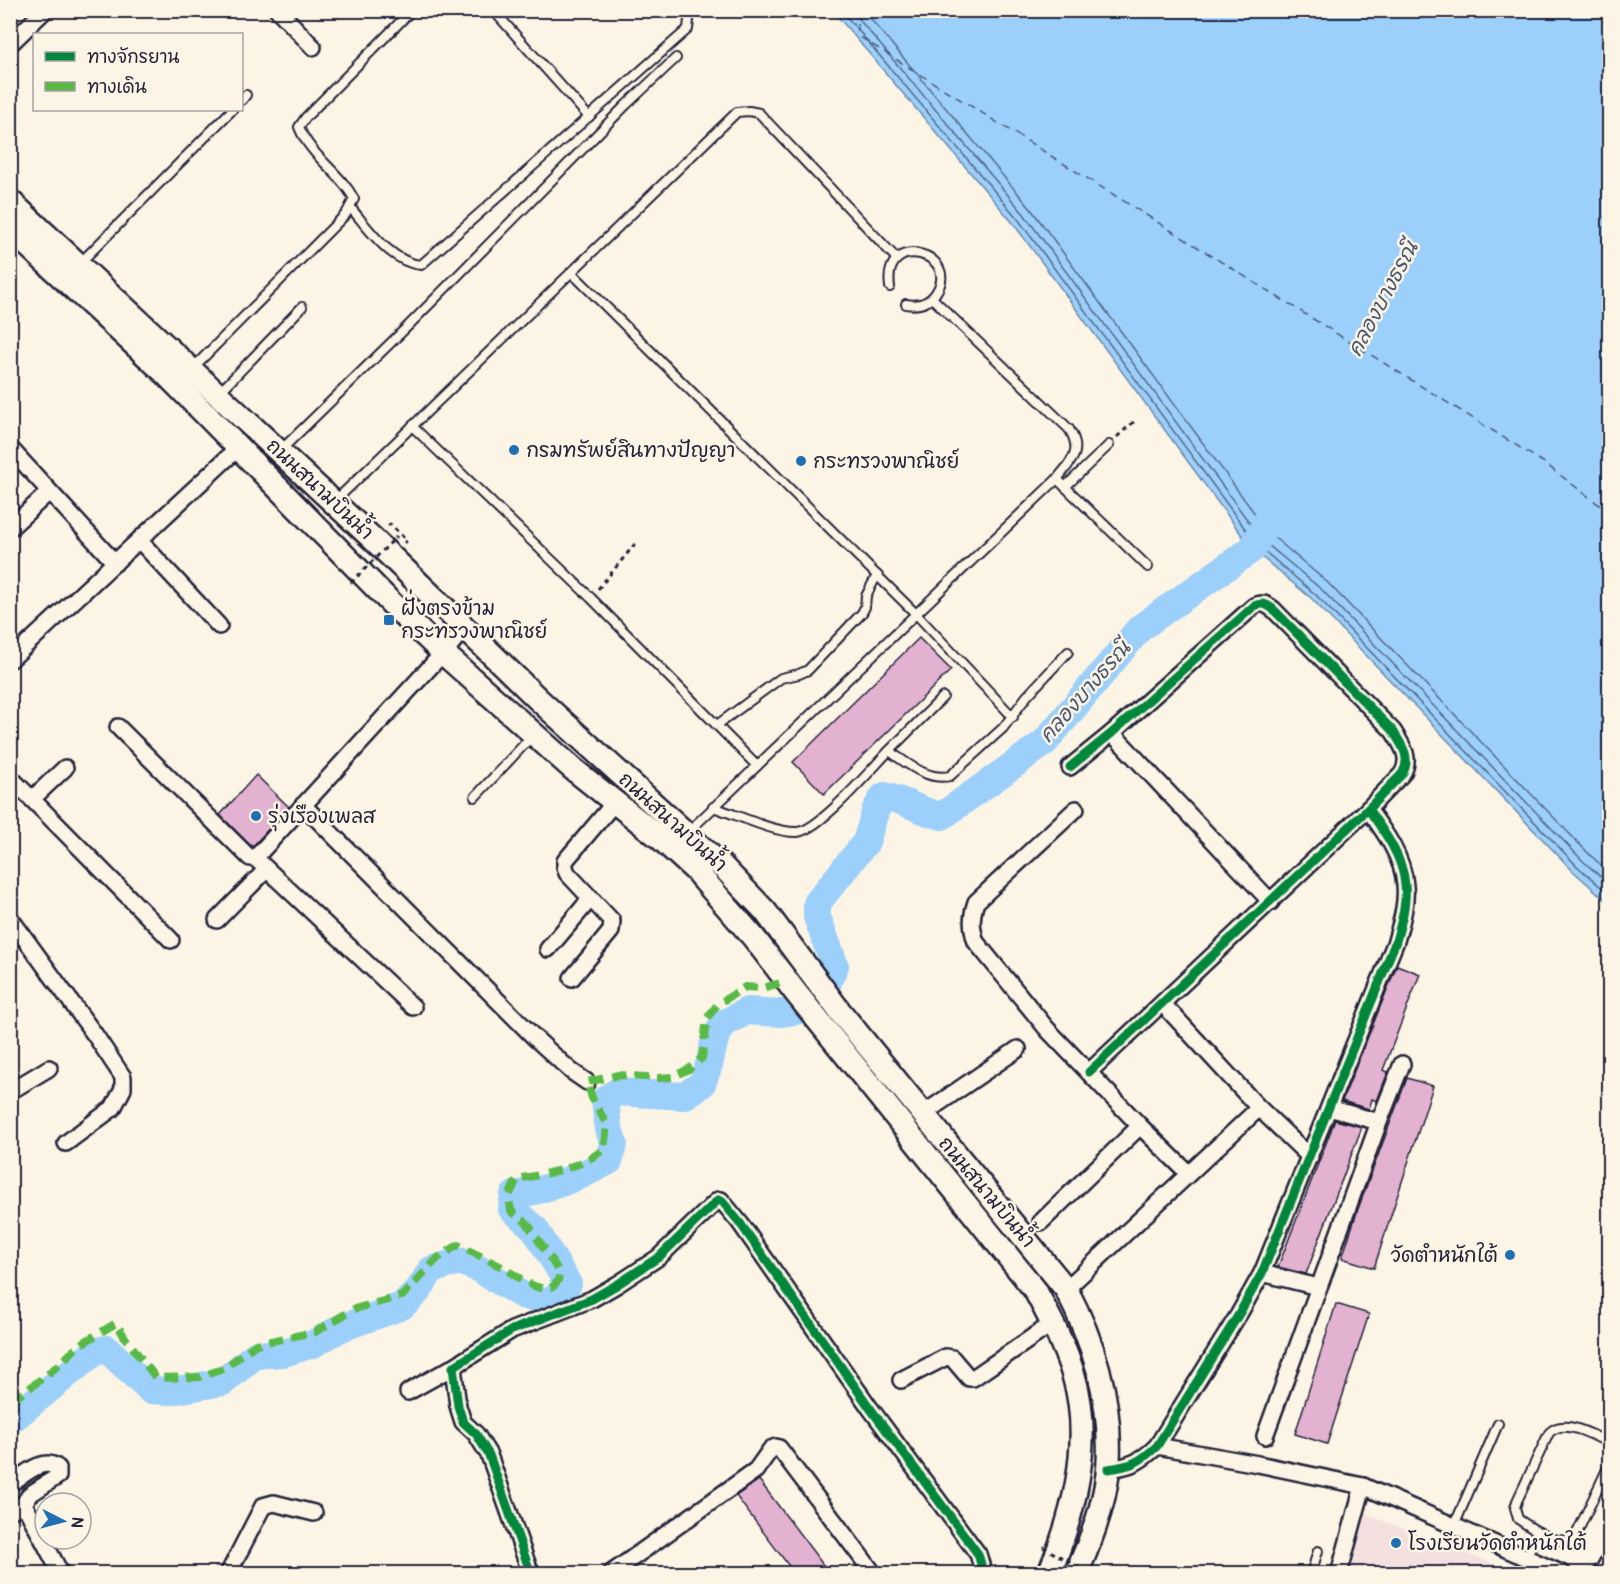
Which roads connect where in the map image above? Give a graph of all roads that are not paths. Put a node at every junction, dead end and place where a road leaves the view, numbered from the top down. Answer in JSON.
{"nodes":[{"id":1,"x":45,"y":10,"type":"edge"},
{"id":2,"x":278,"y":10,"type":"edge"},
{"id":3,"x":412,"y":10,"type":"edge"},
{"id":4,"x":493,"y":10,"type":"edge"},
{"id":5,"x":690,"y":10,"type":"edge"},
{"id":6,"x":10,"y":44,"type":"edge"},
{"id":7,"x":313,"y":47,"type":"dead end"},
{"id":8,"x":676,"y":58,"type":"dead end"},
{"id":9,"x":231,"y":111,"type":"edge"},
{"id":10,"x":589,"y":117,"type":"junction"},
{"id":11,"x":10,"y":201,"type":"edge"},
{"id":12,"x":350,"y":207,"type":"junction"},
{"id":13,"x":10,"y":229,"type":"edge"},
{"id":14,"x":897,"y":259,"type":"junction"},
{"id":15,"x":79,"y":264,"type":"junction"},
{"id":16,"x":571,"y":272,"type":"junction"},
{"id":17,"x":890,"y":287,"type":"dead end"},
{"id":18,"x":932,"y":298,"type":"junction"},
{"id":19,"x":906,"y":304,"type":"dead end"},
{"id":20,"x":302,"y":307,"type":"dead end"},
{"id":21,"x":192,"y":369,"type":"junction"},
{"id":22,"x":218,"y":394,"type":"junction"},
{"id":23,"x":412,"y":426,"type":"junction"},
{"id":24,"x":1109,"y":445,"type":"road end"},
{"id":25,"x":10,"y":448,"type":"edge"},
{"id":26,"x":238,"y":448,"type":"junction"},
{"id":27,"x":280,"y":451,"type":"junction"},
{"id":28,"x":1057,"y":479,"type":"junction"},
{"id":29,"x":1065,"y":487,"type":"junction"},
{"id":30,"x":49,"y":492,"type":"junction"},
{"id":31,"x":334,"y":502,"type":"junction"},
{"id":32,"x":10,"y":528,"type":"edge"},
{"id":33,"x":139,"y":540,"type":"junction"},
{"id":34,"x":115,"y":563,"type":"junction"},
{"id":35,"x":1148,"y":567,"type":"dead end"},
{"id":36,"x":877,"y":575,"type":"junction"},
{"id":37,"x":916,"y":614,"type":"junction"},
{"id":38,"x":219,"y":626,"type":"dead end"},
{"id":39,"x":465,"y":629,"type":"junction"},
{"id":40,"x":1068,"y":652,"type":"dead end"},
{"id":41,"x":443,"y":653,"type":"junction"},
{"id":42,"x":10,"y":660,"type":"edge"},
{"id":43,"x":943,"y":697,"type":"dead end"},
{"id":44,"x":1013,"y":717,"type":"junction"},
{"id":45,"x":717,"y":725,"type":"junction"},
{"id":46,"x":118,"y":727,"type":"dead end"},
{"id":47,"x":1112,"y":733,"type":"junction"},
{"id":48,"x":533,"y":735,"type":"junction"},
{"id":49,"x":889,"y":751,"type":"junction"},
{"id":50,"x":758,"y":766,"type":"junction"},
{"id":51,"x":1070,"y":767,"type":"dead end"},
{"id":52,"x":65,"y":768,"type":"dead end"},
{"id":53,"x":10,"y":777,"type":"edge"},
{"id":54,"x":475,"y":797,"type":"dead end"},
{"id":55,"x":32,"y":799,"type":"junction"},
{"id":56,"x":614,"y":803,"type":"junction"},
{"id":57,"x":303,"y":805,"type":"junction"},
{"id":58,"x":713,"y":807,"type":"junction"},
{"id":59,"x":1076,"y":809,"type":"dead end"},
{"id":60,"x":1368,"y":809,"type":"junction"},
{"id":61,"x":687,"y":833,"type":"junction"},
{"id":62,"x":255,"y":858,"type":"junction"},
{"id":63,"x":266,"y":870,"type":"junction"},
{"id":64,"x":591,"y":898,"type":"junction"},
{"id":65,"x":1271,"y":902,"type":"junction"},
{"id":66,"x":10,"y":918,"type":"edge"},
{"id":67,"x":217,"y":920,"type":"dead end"},
{"id":68,"x":171,"y":940,"type":"dead end"},
{"id":69,"x":548,"y":950,"type":"dead end"},
{"id":70,"x":572,"y":978,"type":"dead end"},
{"id":71,"x":1163,"y":1004,"type":"junction"},
{"id":72,"x":413,"y":1007,"type":"dead end"},
{"id":73,"x":1018,"y":1049,"type":"dead end"},
{"id":74,"x":1402,"y":1064,"type":"dead end"},
{"id":75,"x":49,"y":1068,"type":"dead end"},
{"id":76,"x":1089,"y":1072,"type":"junction"},
{"id":77,"x":587,"y":1082,"type":"dead end"},
{"id":78,"x":12,"y":1088,"type":"edge"},
{"id":79,"x":1259,"y":1108,"type":"junction"},
{"id":80,"x":1329,"y":1108,"type":"junction"},
{"id":81,"x":924,"y":1114,"type":"junction"},
{"id":82,"x":1379,"y":1122,"type":"junction"},
{"id":83,"x":1140,"y":1126,"type":"junction"},
{"id":84,"x":66,"y":1143,"type":"dead end"},
{"id":85,"x":1310,"y":1157,"type":"junction"},
{"id":86,"x":1188,"y":1173,"type":"junction"},
{"id":87,"x":1041,"y":1222,"type":"dead end"},
{"id":88,"x":1262,"y":1273,"type":"junction"},
{"id":89,"x":1318,"y":1287,"type":"junction"},
{"id":90,"x":1066,"y":1289,"type":"junction"},
{"id":91,"x":1053,"y":1323,"type":"junction"},
{"id":92,"x":453,"y":1367,"type":"junction"},
{"id":93,"x":901,"y":1380,"type":"dead end"},
{"id":94,"x":408,"y":1392,"type":"dead end"},
{"id":95,"x":1498,"y":1424,"type":"dead end"},
{"id":96,"x":1264,"y":1436,"type":"dead end"},
{"id":97,"x":1610,"y":1443,"type":"edge"},
{"id":98,"x":1157,"y":1446,"type":"junction"},
{"id":99,"x":1610,"y":1463,"type":"edge"},
{"id":100,"x":1108,"y":1469,"type":"junction"},
{"id":101,"x":10,"y":1484,"type":"edge"},
{"id":102,"x":1363,"y":1486,"type":"junction"},
{"id":103,"x":17,"y":1507,"type":"edge"},
{"id":104,"x":314,"y":1513,"type":"dead end"},
{"id":105,"x":1454,"y":1526,"type":"junction"},
{"id":106,"x":1539,"y":1532,"type":"junction"},
{"id":107,"x":1318,"y":1551,"type":"dead end"},
{"id":108,"x":1526,"y":1557,"type":"junction"},
{"id":109,"x":1610,"y":1559,"type":"edge"},
{"id":110,"x":1082,"y":1573,"type":"edge"},
{"id":111,"x":61,"y":1574,"type":"edge"},
{"id":112,"x":228,"y":1574,"type":"edge"},
{"id":113,"x":531,"y":1574,"type":"edge"},
{"id":114,"x":610,"y":1574,"type":"edge"},
{"id":115,"x":874,"y":1574,"type":"edge"},
{"id":116,"x":979,"y":1574,"type":"edge"},
{"id":117,"x":1049,"y":1574,"type":"edge"},
{"id":118,"x":1311,"y":1574,"type":"edge"},
{"id":119,"x":1339,"y":1574,"type":"edge"},
{"id":120,"x":1563,"y":1574,"type":"edge"},
{"id":121,"x":1599,"y":1574,"type":"edge"}],
"edges":[{"from":1,"to":6,"type":"street"},
{"from":2,"to":7,"type":"street"},
{"from":3,"to":12,"type":"lane"},
{"from":4,"to":10,"type":"lane"},
{"from":5,"to":10,"type":"lane"},
{"from":8,"to":27,"type":"lane"},
{"from":9,"to":15,"type":"lane"},
{"from":10,"to":12,"type":"lane"},
{"from":11,"to":15,"type":"main road","name":"ถนนสนามบินน้ำ"},
{"from":12,"to":21,"type":"lane"},
{"from":13,"to":26,"type":"main road","name":"ถนนสนามบินน้ำ"},
{"from":14,"to":16,"type":"lane"},
{"from":14,"to":17,"type":"lane"},
{"from":14,"to":18,"type":"lane"},
{"from":15,"to":21,"type":"main road","name":"ถนนสนามบินน้ำ"},
{"from":16,"to":23,"type":"lane"},
{"from":16,"to":36,"type":"lane"},
{"from":18,"to":19,"type":"lane"},
{"from":18,"to":28,"type":"lane"},
{"from":20,"to":22,"type":"lane"},
{"from":21,"to":22,"type":"main road","name":"ถนนสนามบินน้ำ"},
{"from":22,"to":27,"type":"main road","name":"ถนนสนามบินน้ำ"},
{"from":23,"to":31,"type":"lane"},
{"from":23,"to":45,"type":"lane"},
{"from":24,"to":29,"type":"lane"},
{"from":25,"to":30,"type":"street"},
{"from":26,"to":33,"type":"street"},
{"from":26,"to":41,"type":"main road","name":"ถนนสนามบินน้ำ"},
{"from":27,"to":31,"type":"main road","name":"ถนนสนามบินน้ำ"},
{"from":28,"to":29,"type":"lane"},
{"from":28,"to":37,"type":"lane"},
{"from":29,"to":35,"type":"lane"},
{"from":30,"to":32,"type":"street"},
{"from":30,"to":34,"type":"street"},
{"from":31,"to":39,"type":"main road","name":"ถนนสนามบินน้ำ"},
{"from":33,"to":34,"type":"street"},
{"from":33,"to":38,"type":"street"},
{"from":34,"to":42,"type":"street"},
{"from":36,"to":37,"type":"lane"},
{"from":36,"to":45,"type":"lane"},
{"from":37,"to":44,"type":"lane"},
{"from":37,"to":50,"type":"lane"},
{"from":39,"to":41,"type":"street"},
{"from":39,"to":61,"type":"main road","name":"ถนนสนามบินน้ำ"},
{"from":40,"to":44,"type":"lane"},
{"from":41,"to":48,"type":"main road","name":"ถนนสนามบินน้ำ"},
{"from":41,"to":57,"type":"street"},
{"from":43,"to":49,"type":"lane"},
{"from":44,"to":49,"type":"lane"},
{"from":45,"to":50,"type":"lane"},
{"from":46,"to":62,"type":"street"},
{"from":47,"to":51,"type":"street"},
{"from":47,"to":60,"type":"street"},
{"from":47,"to":65,"type":"street"},
{"from":48,"to":54,"type":"lane"},
{"from":48,"to":56,"type":"main road","name":"ถนนสนามบินน้ำ"},
{"from":49,"to":58,"type":"lane"},
{"from":50,"to":58,"type":"lane"},
{"from":52,"to":55,"type":"street"},
{"from":53,"to":55,"type":"street"},
{"from":55,"to":68,"type":"street"},
{"from":56,"to":64,"type":"street"},
{"from":56,"to":91,"type":"main road","name":"ถนนสนามบินน้ำ"},
{"from":57,"to":62,"type":"street"},
{"from":57,"to":77,"type":"street"},
{"from":58,"to":61,"type":"lane"},
{"from":59,"to":76,"type":"street"},
{"from":60,"to":65,"type":"street"},
{"from":60,"to":80,"type":"street"},
{"from":61,"to":81,"type":"main road","name":"ถนนสนามบินน้ำ"},
{"from":62,"to":63,"type":"street"},
{"from":63,"to":67,"type":"street"},
{"from":63,"to":72,"type":"street"},
{"from":64,"to":69,"type":"street"},
{"from":64,"to":70,"type":"street"},
{"from":65,"to":71,"type":"street"},
{"from":66,"to":84,"type":"street"},
{"from":71,"to":76,"type":"street"},
{"from":71,"to":79,"type":"street"},
{"from":73,"to":81,"type":"street"},
{"from":74,"to":82,"type":"street"},
{"from":75,"to":78,"type":"street"},
{"from":76,"to":83,"type":"street"},
{"from":79,"to":85,"type":"street"},
{"from":79,"to":86,"type":"street"},
{"from":80,"to":82,"type":"street"},
{"from":80,"to":85,"type":"street"},
{"from":81,"to":90,"type":"main road","name":"ถนนสนามบินน้ำ"},
{"from":82,"to":89,"type":"street"},
{"from":83,"to":86,"type":"street"},
{"from":83,"to":87,"type":"street"},
{"from":85,"to":88,"type":"street"},
{"from":86,"to":90,"type":"street"},
{"from":88,"to":89,"type":"street"},
{"from":88,"to":98,"type":"street"},
{"from":89,"to":96,"type":"street"},
{"from":90,"to":100,"type":"main road","name":"ถนนสนามบินน้ำ"},
{"from":91,"to":93,"type":"street"},
{"from":91,"to":117,"type":"main road","name":"ถนนสนามบินน้ำ"},
{"from":92,"to":94,"type":"street"},
{"from":92,"to":113,"type":"street"},
{"from":92,"to":116,"type":"street"},
{"from":95,"to":105,"type":"lane"},
{"from":97,"to":106,"type":"lane"},
{"from":98,"to":100,"type":"street"},
{"from":98,"to":102,"type":"street"},
{"from":99,"to":106,"type":"lane"},
{"from":100,"to":110,"type":"main road","name":"ถนนสนามบินน้ำ"},
{"from":101,"to":103,"type":"street"},
{"from":102,"to":105,"type":"street"},
{"from":102,"to":119,"type":"street"},
{"from":103,"to":111,"type":"street"},
{"from":104,"to":112,"type":"street"},
{"from":105,"to":108,"type":"street"},
{"from":106,"to":108,"type":"lane"},
{"from":107,"to":118,"type":"lane"},
{"from":108,"to":120,"type":"street"},
{"from":109,"to":121,"type":"street"},
{"from":114,"to":115,"type":"street"}]}
